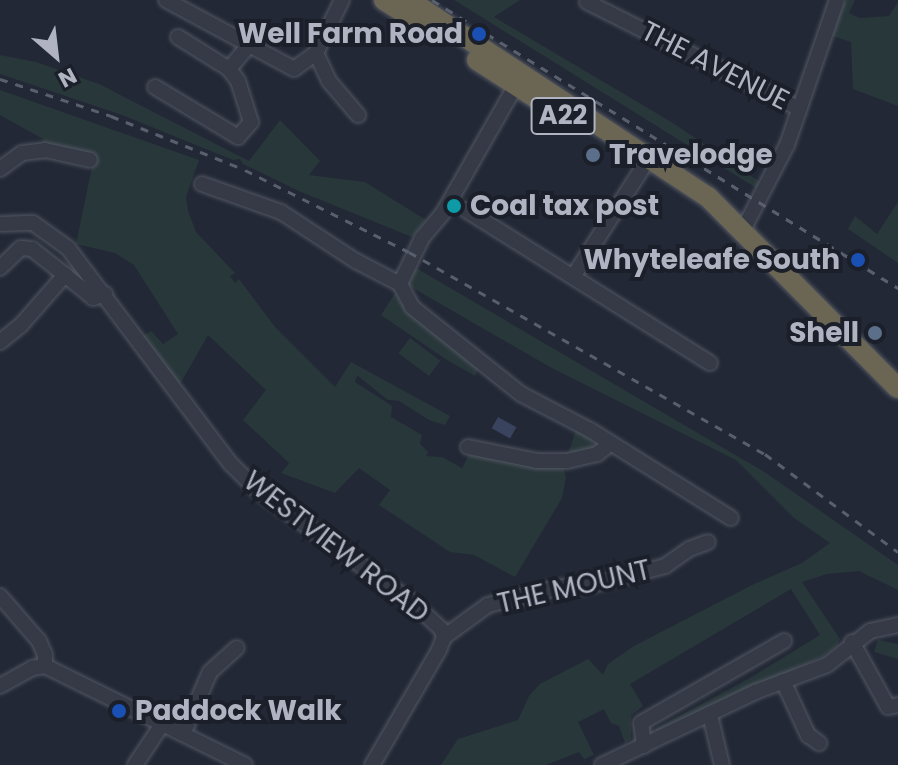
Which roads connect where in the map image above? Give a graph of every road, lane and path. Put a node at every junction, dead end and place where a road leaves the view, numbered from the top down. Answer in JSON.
{"nodes":[{"id":1,"x":166,"y":0,"type":"edge"},
{"id":2,"x":342,"y":0,"type":"edge"},
{"id":3,"x":384,"y":0,"type":"edge"},
{"id":4,"x":409,"y":0,"type":"edge"},
{"id":5,"x":837,"y":0,"type":"edge"},
{"id":6,"x":587,"y":2,"type":"edge"},
{"id":7,"x":178,"y":37,"type":"dead end"},
{"id":8,"x":248,"y":46,"type":"junction"},
{"id":9,"x":316,"y":53,"type":"junction"},
{"id":10,"x":229,"y":69,"type":"junction"},
{"id":11,"x":520,"y":79,"type":"junction"},
{"id":12,"x":155,"y":87,"type":"dead end"},
{"id":13,"x":800,"y":109,"type":"junction"},
{"id":14,"x":358,"y":115,"type":"dead end"},
{"id":15,"x":90,"y":160,"type":"dead end"},
{"id":16,"x":646,"y":162,"type":"junction"},
{"id":17,"x":0,"y":169,"type":"edge"},
{"id":18,"x":202,"y":184,"type":"dead end"},
{"id":19,"x":466,"y":210,"type":"dead end"},
{"id":20,"x":0,"y":224,"type":"edge"},
{"id":21,"x":742,"y":232,"type":"junction"},
{"id":22,"x":0,"y":268,"type":"edge"},
{"id":23,"x":65,"y":275,"type":"junction"},
{"id":24,"x":573,"y":277,"type":"junction"},
{"id":25,"x":400,"y":284,"type":"junction"},
{"id":26,"x":105,"y":294,"type":"junction"},
{"id":27,"x":0,"y":342,"type":"edge"},
{"id":28,"x":710,"y":363,"type":"dead end"},
{"id":29,"x":898,"y":388,"type":"edge"},
{"id":30,"x":610,"y":444,"type":"junction"},
{"id":31,"x":468,"y":447,"type":"dead end"},
{"id":32,"x":731,"y":518,"type":"dead end"},
{"id":33,"x":708,"y":542,"type":"dead end"},
{"id":34,"x":0,"y":596,"type":"edge"},
{"id":35,"x":898,"y":625,"type":"edge"},
{"id":36,"x":444,"y":637,"type":"junction"},
{"id":37,"x":784,"y":641,"type":"dead end"},
{"id":38,"x":852,"y":642,"type":"junction"},
{"id":39,"x":237,"y":648,"type":"dead end"},
{"id":40,"x":45,"y":666,"type":"junction"},
{"id":41,"x":783,"y":681,"type":"junction"},
{"id":42,"x":0,"y":686,"type":"edge"},
{"id":43,"x":898,"y":705,"type":"edge"},
{"id":44,"x":710,"y":715,"type":"junction"},
{"id":45,"x":163,"y":723,"type":"junction"},
{"id":46,"x":184,"y":732,"type":"junction"},
{"id":47,"x":819,"y":743,"type":"dead end"},
{"id":48,"x":644,"y":746,"type":"junction"},
{"id":49,"x":135,"y":765,"type":"edge"},
{"id":50,"x":245,"y":765,"type":"edge"},
{"id":51,"x":372,"y":765,"type":"edge"},
{"id":52,"x":602,"y":765,"type":"edge"},
{"id":53,"x":722,"y":765,"type":"edge"}],
"edges":[{"from":1,"to":8,"type":"street"},
{"from":2,"to":9,"type":"street"},
{"from":3,"to":11,"type":"highway","number":"A22"},
{"from":4,"to":11,"type":"highway","number":"A22"},
{"from":5,"to":13,"type":"street"},
{"from":6,"to":13,"type":"street","name":"THE AVENUE"},
{"from":7,"to":10,"type":"street"},
{"from":8,"to":9,"type":"street"},
{"from":8,"to":10,"type":"street"},
{"from":9,"to":14,"type":"street"},
{"from":10,"to":12,"type":"street"},
{"from":11,"to":16,"type":"highway","number":"A22"},
{"from":11,"to":25,"type":"street"},
{"from":13,"to":21,"type":"street"},
{"from":15,"to":17,"type":"street"},
{"from":16,"to":21,"type":"highway","number":"A22"},
{"from":16,"to":24,"type":"street"},
{"from":18,"to":25,"type":"street"},
{"from":19,"to":24,"type":"street"},
{"from":20,"to":26,"type":"street","name":"WESTVIEW ROAD"},
{"from":21,"to":29,"type":"highway","number":"A22"},
{"from":22,"to":23,"type":"street"},
{"from":23,"to":26,"type":"street"},
{"from":23,"to":27,"type":"street"},
{"from":24,"to":28,"type":"street"},
{"from":25,"to":30,"type":"street"},
{"from":26,"to":36,"type":"street","name":"WESTVIEW ROAD"},
{"from":30,"to":31,"type":"street"},
{"from":30,"to":32,"type":"street"},
{"from":33,"to":36,"type":"street","name":"THE MOUNT"},
{"from":34,"to":40,"type":"street"},
{"from":35,"to":38,"type":"street"},
{"from":36,"to":51,"type":"street","name":"WESTVIEW ROAD"},
{"from":37,"to":48,"type":"street"},
{"from":38,"to":41,"type":"street"},
{"from":38,"to":43,"type":"street"},
{"from":39,"to":46,"type":"street"},
{"from":40,"to":42,"type":"street"},
{"from":40,"to":45,"type":"street"},
{"from":41,"to":44,"type":"street"},
{"from":41,"to":47,"type":"street"},
{"from":44,"to":48,"type":"street"},
{"from":44,"to":53,"type":"street"},
{"from":45,"to":46,"type":"street"},
{"from":45,"to":49,"type":"street"},
{"from":46,"to":50,"type":"street"},
{"from":48,"to":52,"type":"street"}]}
